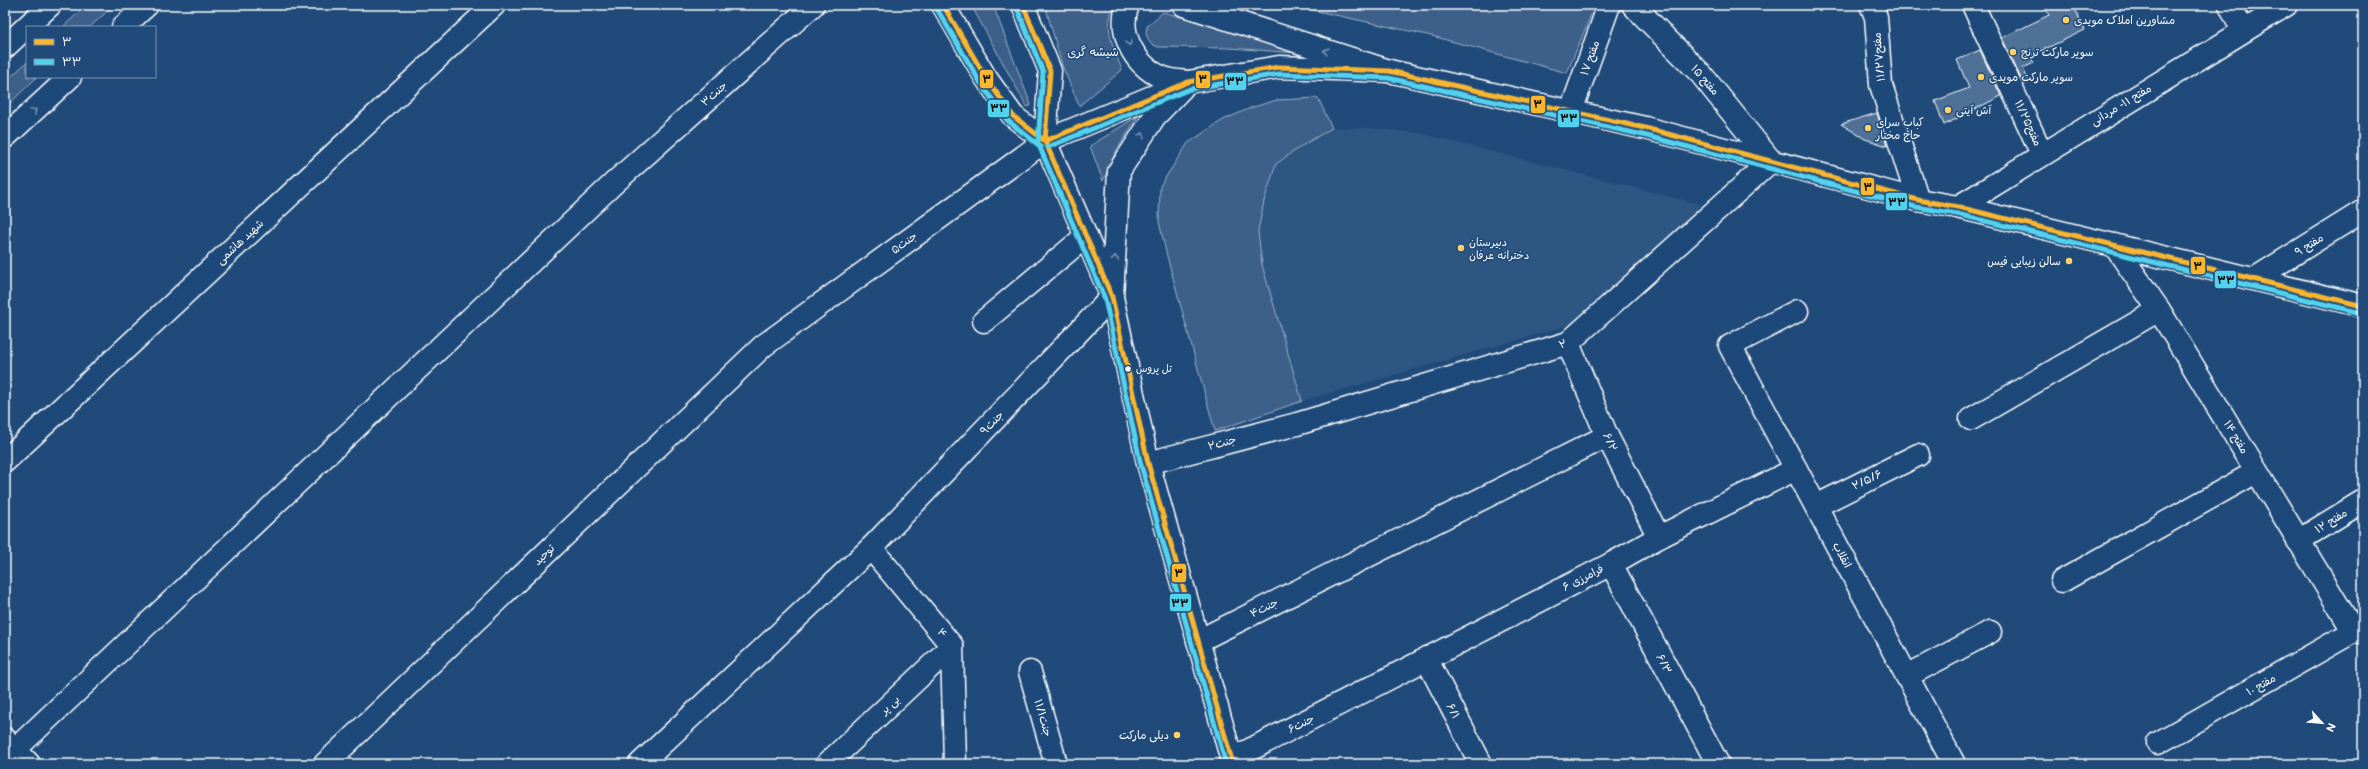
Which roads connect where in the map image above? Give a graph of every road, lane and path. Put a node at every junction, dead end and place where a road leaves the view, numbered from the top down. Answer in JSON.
{"nodes":[{"id":1,"x":50,"y":5,"type":"edge"},
{"id":2,"x":147,"y":5,"type":"edge"},
{"id":3,"x":494,"y":5,"type":"edge"},
{"id":4,"x":813,"y":5,"type":"edge"},
{"id":5,"x":943,"y":5,"type":"edge"},
{"id":6,"x":1023,"y":5,"type":"edge"},
{"id":7,"x":1128,"y":5,"type":"edge"},
{"id":8,"x":1184,"y":5,"type":"edge"},
{"id":9,"x":1609,"y":5,"type":"edge"},
{"id":10,"x":1633,"y":5,"type":"edge"},
{"id":11,"x":1871,"y":5,"type":"edge"},
{"id":12,"x":1973,"y":5,"type":"edge"},
{"id":13,"x":2230,"y":5,"type":"edge"},
{"id":14,"x":2286,"y":5,"type":"edge"},
{"id":15,"x":28,"y":26,"type":"edge"},
{"id":16,"x":124,"y":26,"type":"edge"},
{"id":17,"x":26,"y":27,"type":"edge"},
{"id":18,"x":2243,"y":31,"type":"junction"},
{"id":19,"x":5,"y":47,"type":"edge"},
{"id":20,"x":1389,"y":71,"type":"junction"},
{"id":21,"x":69,"y":78,"type":"edge"},
{"id":22,"x":1188,"y":82,"type":"junction"},
{"id":23,"x":1571,"y":111,"type":"junction"},
{"id":24,"x":5,"y":137,"type":"edge"},
{"id":25,"x":1045,"y":141,"type":"junction"},
{"id":26,"x":2042,"y":154,"type":"junction"},
{"id":27,"x":1771,"y":161,"type":"junction"},
{"id":28,"x":1918,"y":200,"type":"junction"},
{"id":29,"x":1958,"y":207,"type":"junction"},
{"id":30,"x":2363,"y":211,"type":"edge"},
{"id":31,"x":1086,"y":236,"type":"junction"},
{"id":32,"x":2114,"y":245,"type":"junction"},
{"id":33,"x":2254,"y":279,"type":"junction"},
{"id":34,"x":1112,"y":297,"type":"junction"},
{"id":35,"x":2363,"y":306,"type":"edge"},
{"id":36,"x":2159,"y":310,"type":"junction"},
{"id":37,"x":1797,"y":311,"type":"dead end"},
{"id":38,"x":984,"y":321,"type":"dead end"},
{"id":39,"x":1568,"y":343,"type":"junction"},
{"id":40,"x":763,"y":346,"type":"joint"},
{"id":41,"x":1971,"y":418,"type":"dead end"},
{"id":42,"x":1297,"y":424,"type":"joint"},
{"id":43,"x":1607,"y":436,"type":"junction"},
{"id":44,"x":1918,"y":455,"type":"dead end"},
{"id":45,"x":5,"y":461,"type":"edge"},
{"id":46,"x":1148,"y":463,"type":"junction"},
{"id":47,"x":1796,"y":469,"type":"junction"},
{"id":48,"x":2256,"y":472,"type":"junction"},
{"id":49,"x":2363,"y":501,"type":"edge"},
{"id":50,"x":1816,"y":506,"type":"junction"},
{"id":51,"x":1659,"y":537,"type":"junction"},
{"id":52,"x":2298,"y":541,"type":"junction"},
{"id":53,"x":871,"y":548,"type":"junction"},
{"id":54,"x":1611,"y":564,"type":"junction"},
{"id":55,"x":2062,"y":581,"type":"dead end"},
{"id":56,"x":2358,"y":629,"type":"edge"},
{"id":57,"x":1990,"y":632,"type":"dead end"},
{"id":58,"x":1198,"y":641,"type":"junction"},
{"id":59,"x":952,"y":646,"type":"junction"},
{"id":60,"x":1426,"y":658,"type":"junction"},
{"id":61,"x":1030,"y":672,"type":"dead end"},
{"id":62,"x":1907,"y":676,"type":"junction"},
{"id":63,"x":1370,"y":689,"type":"joint"},
{"id":64,"x":2158,"y":743,"type":"dead end"},
{"id":65,"x":14,"y":752,"type":"edge"},
{"id":66,"x":1233,"y":761,"type":"edge"},
{"id":67,"x":325,"y":764,"type":"edge"},
{"id":68,"x":640,"y":764,"type":"edge"},
{"id":69,"x":827,"y":764,"type":"edge"},
{"id":70,"x":955,"y":764,"type":"edge"},
{"id":71,"x":1056,"y":764,"type":"edge"},
{"id":72,"x":1481,"y":764,"type":"edge"},
{"id":73,"x":1718,"y":764,"type":"edge"},
{"id":74,"x":1954,"y":764,"type":"edge"}],
"edges":[{"from":1,"to":15,"type":"street"},
{"from":2,"to":16,"type":"street"},
{"from":3,"to":45,"type":"street","name":"شهید هاشمی"},
{"from":4,"to":65,"type":"street","name":"جنت۳"},
{"from":5,"to":25,"type":"street"},
{"from":6,"to":25,"type":"street"},
{"from":7,"to":22,"type":"street","one_way":true},
{"from":20,"to":8,"type":"street","one_way":true},
{"from":9,"to":23,"type":"street","name":"مفتح ۱۷"},
{"from":10,"to":27,"type":"street","name":"مفتح ۱۵"},
{"from":11,"to":28,"type":"street","name":"مفتح۱۱/۲۷"},
{"from":12,"to":26,"type":"street","name":"مفتح۱۱/۲۵"},
{"from":13,"to":18,"type":"street"},
{"from":14,"to":18,"type":"street","name":"مفتح ۱۱- مردانی"},
{"from":17,"to":19,"type":"street"},
{"from":18,"to":26,"type":"street","name":"مفتح ۱۱- مردانی"},
{"from":20,"to":22,"type":"street"},
{"from":20,"to":23,"type":"street"},
{"from":24,"to":21,"type":"street","one_way":true},
{"from":22,"to":25,"type":"street","name":"جنت۵"},
{"from":34,"to":22,"type":"street","one_way":true},
{"from":23,"to":27,"type":"street"},
{"from":25,"to":31,"type":"street"},
{"from":25,"to":40,"type":"street","name":"جنت۵"},
{"from":26,"to":29,"type":"street","name":"مفتح ۱۱- مردانی"},
{"from":27,"to":28,"type":"street"},
{"from":27,"to":39,"type":"street","name":"۲"},
{"from":28,"to":29,"type":"street"},
{"from":29,"to":32,"type":"street"},
{"from":30,"to":33,"type":"street","name":"مفتح ۹"},
{"from":31,"to":34,"type":"street"},
{"from":31,"to":38,"type":"street"},
{"from":32,"to":33,"type":"street"},
{"from":32,"to":36,"type":"street","name":"مفتح ۱۴"},
{"from":33,"to":35,"type":"street"},
{"from":34,"to":46,"type":"street"},
{"from":34,"to":53,"type":"street","name":"جنت۹"},
{"from":36,"to":41,"type":"street"},
{"from":36,"to":48,"type":"street","name":"مفتح ۱۴"},
{"from":37,"to":47,"type":"street","name":"انقلاب"},
{"from":39,"to":42,"type":"street","name":"۲"},
{"from":39,"to":43,"type":"street","name":"۶/۲"},
{"from":40,"to":67,"type":"street","name":"توحید"},
{"from":42,"to":46,"type":"street","name":"جنت۲"},
{"from":43,"to":51,"type":"street","name":"۶/۲"},
{"from":43,"to":58,"type":"street","name":"جنت۴"},
{"from":44,"to":50,"type":"street","name":"۲/۵/۶"},
{"from":46,"to":58,"type":"street"},
{"from":47,"to":50,"type":"street","name":"انقلاب"},
{"from":47,"to":51,"type":"street","name":"فرامرزی ۶"},
{"from":48,"to":52,"type":"street","name":"مفتح ۱۴"},
{"from":48,"to":55,"type":"street"},
{"from":49,"to":52,"type":"street","name":"مفتح ۱۲"},
{"from":50,"to":62,"type":"street","name":"انقلاب"},
{"from":51,"to":54,"type":"street","name":"فرامرزی ۶"},
{"from":52,"to":56,"type":"street","name":"مفتح ۱۴"},
{"from":53,"to":59,"type":"street","name":"۴"},
{"from":53,"to":68,"type":"street","name":"جنت۹"},
{"from":54,"to":60,"type":"street","name":"فرامرزی ۶"},
{"from":54,"to":73,"type":"street","name":"۶/۳"},
{"from":56,"to":64,"type":"street","name":"مفتح ۱۰"},
{"from":57,"to":62,"type":"street"},
{"from":58,"to":66,"type":"street"},
{"from":59,"to":69,"type":"street","name":"بی پر"},
{"from":59,"to":70,"type":"street","name":"۴"},
{"from":60,"to":63,"type":"street","name":"فرامرزی ۶"},
{"from":60,"to":72,"type":"street","name":"۶/۱"},
{"from":61,"to":71,"type":"street","name":"جنت۱۱/۱"},
{"from":62,"to":74,"type":"street","name":"انقلاب"},
{"from":63,"to":66,"type":"street","name":"جنت۶"}]}
